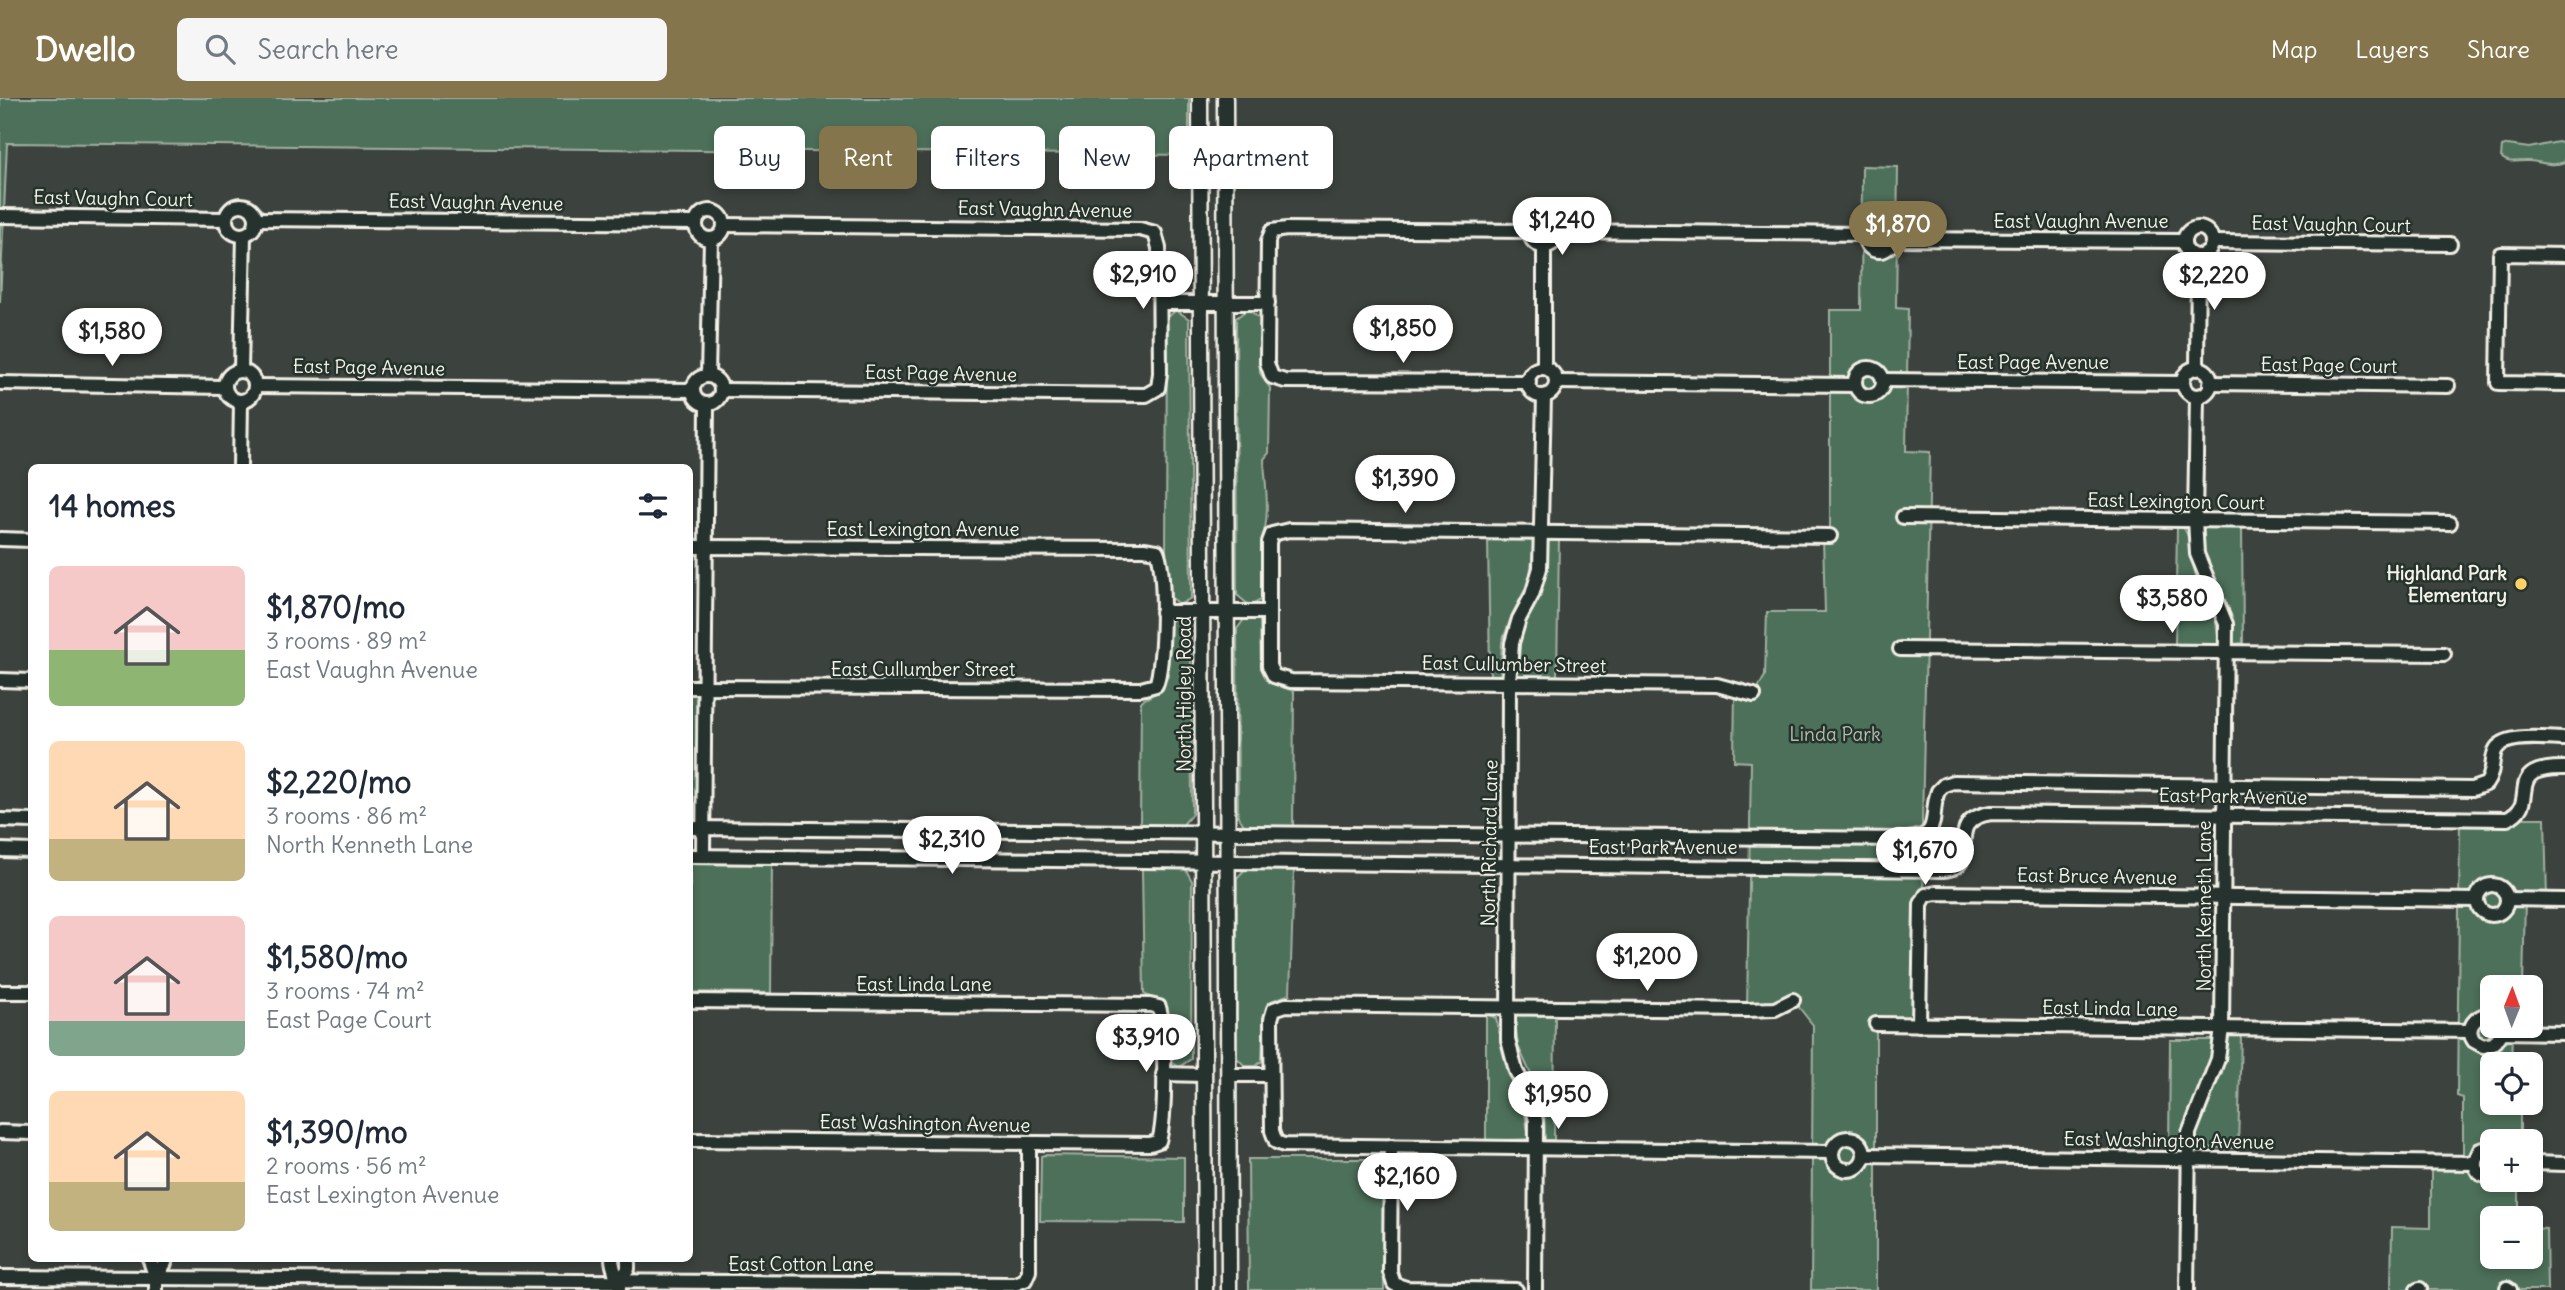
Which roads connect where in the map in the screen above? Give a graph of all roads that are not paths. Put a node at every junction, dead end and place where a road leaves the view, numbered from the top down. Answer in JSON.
{"nodes":[{"id":1,"x":1200,"y":98,"type":"edge"},
{"id":2,"x":1225,"y":98,"type":"edge"},
{"id":3,"x":0,"y":216,"type":"edge"},
{"id":4,"x":226,"y":219,"type":"junction"},
{"id":5,"x":256,"y":219,"type":"junction"},
{"id":6,"x":695,"y":223,"type":"junction"},
{"id":7,"x":724,"y":225,"type":"junction"},
{"id":8,"x":1530,"y":231,"type":"junction"},
{"id":9,"x":1557,"y":231,"type":"junction"},
{"id":10,"x":1866,"y":234,"type":"junction"},
{"id":11,"x":244,"y":235,"type":"junction"},
{"id":12,"x":710,"y":239,"type":"junction"},
{"id":13,"x":1893,"y":239,"type":"junction"},
{"id":14,"x":2184,"y":241,"type":"junction"},
{"id":15,"x":2212,"y":242,"type":"junction"},
{"id":16,"x":2450,"y":244,"type":"dead end"},
{"id":17,"x":1544,"y":246,"type":"junction"},
{"id":18,"x":2565,"y":255,"type":"edge"},
{"id":19,"x":2198,"y":256,"type":"junction"},
{"id":20,"x":1160,"y":303,"type":"junction"},
{"id":21,"x":1200,"y":303,"type":"junction"},
{"id":22,"x":1225,"y":303,"type":"junction"},
{"id":23,"x":1268,"y":303,"type":"junction"},
{"id":24,"x":1544,"y":368,"type":"junction"},
{"id":25,"x":2197,"y":369,"type":"junction"},
{"id":26,"x":241,"y":370,"type":"junction"},
{"id":27,"x":708,"y":376,"type":"junction"},
{"id":28,"x":1882,"y":380,"type":"junction"},
{"id":29,"x":1529,"y":382,"type":"junction"},
{"id":30,"x":1556,"y":382,"type":"junction"},
{"id":31,"x":0,"y":383,"type":"edge"},
{"id":32,"x":2183,"y":383,"type":"junction"},
{"id":33,"x":2210,"y":383,"type":"junction"},
{"id":34,"x":2565,"y":384,"type":"edge"},
{"id":35,"x":1855,"y":385,"type":"junction"},
{"id":36,"x":255,"y":386,"type":"junction"},
{"id":37,"x":2448,"y":386,"type":"dead end"},
{"id":38,"x":224,"y":387,"type":"junction"},
{"id":39,"x":693,"y":390,"type":"junction"},
{"id":40,"x":721,"y":390,"type":"junction"},
{"id":41,"x":1544,"y":396,"type":"junction"},
{"id":42,"x":2197,"y":396,"type":"junction"},
{"id":43,"x":241,"y":401,"type":"junction"},
{"id":44,"x":708,"y":404,"type":"junction"},
{"id":45,"x":240,"y":464,"type":"edge"},
{"id":46,"x":1903,"y":517,"type":"dead end"},
{"id":47,"x":2195,"y":520,"type":"junction"},
{"id":48,"x":2450,"y":523,"type":"dead end"},
{"id":49,"x":1542,"y":533,"type":"junction"},
{"id":50,"x":1830,"y":536,"type":"dead end"},
{"id":51,"x":0,"y":539,"type":"edge"},
{"id":52,"x":28,"y":540,"type":"edge"},
{"id":53,"x":693,"y":547,"type":"edge"},
{"id":54,"x":707,"y":547,"type":"junction"},
{"id":55,"x":1161,"y":612,"type":"junction"},
{"id":56,"x":1202,"y":612,"type":"junction"},
{"id":57,"x":1227,"y":612,"type":"junction"},
{"id":58,"x":1268,"y":612,"type":"junction"},
{"id":59,"x":1900,"y":649,"type":"dead end"},
{"id":60,"x":2226,"y":652,"type":"junction"},
{"id":61,"x":2444,"y":654,"type":"dead end"},
{"id":62,"x":0,"y":680,"type":"edge"},
{"id":63,"x":28,"y":681,"type":"edge"},
{"id":64,"x":1509,"y":683,"type":"junction"},
{"id":65,"x":693,"y":687,"type":"edge"},
{"id":66,"x":705,"y":688,"type":"junction"},
{"id":67,"x":1754,"y":695,"type":"dead end"},
{"id":68,"x":2565,"y":739,"type":"edge"},
{"id":69,"x":2565,"y":768,"type":"edge"},
{"id":70,"x":2224,"y":785,"type":"junction"},
{"id":71,"x":2224,"y":816,"type":"junction"},
{"id":72,"x":0,"y":820,"type":"edge"},
{"id":73,"x":28,"y":821,"type":"edge"},
{"id":74,"x":696,"y":828,"type":"edge"},
{"id":75,"x":1203,"y":832,"type":"junction"},
{"id":76,"x":1228,"y":833,"type":"junction"},
{"id":77,"x":1508,"y":835,"type":"junction"},
{"id":78,"x":0,"y":850,"type":"edge"},
{"id":79,"x":28,"y":851,"type":"edge"},
{"id":80,"x":696,"y":856,"type":"edge"},
{"id":81,"x":1228,"y":862,"type":"junction"},
{"id":82,"x":1203,"y":863,"type":"junction"},
{"id":83,"x":1507,"y":865,"type":"junction"},
{"id":84,"x":2223,"y":897,"type":"junction"},
{"id":85,"x":2507,"y":899,"type":"junction"},
{"id":86,"x":2477,"y":900,"type":"junction"},
{"id":87,"x":2565,"y":900,"type":"edge"},
{"id":88,"x":0,"y":992,"type":"edge"},
{"id":89,"x":28,"y":992,"type":"edge"},
{"id":90,"x":1793,"y":1000,"type":"dead end"},
{"id":91,"x":693,"y":1001,"type":"edge"},
{"id":92,"x":1507,"y":1007,"type":"junction"},
{"id":93,"x":2480,"y":1017,"type":"edge"},
{"id":94,"x":1876,"y":1024,"type":"dead end"},
{"id":95,"x":1919,"y":1025,"type":"junction"},
{"id":96,"x":2222,"y":1028,"type":"junction"},
{"id":97,"x":2470,"y":1031,"type":"junction"},
{"id":98,"x":2543,"y":1031,"type":"edge"},
{"id":99,"x":2565,"y":1032,"type":"edge"},
{"id":100,"x":2497,"y":1038,"type":"edge"},
{"id":101,"x":1163,"y":1074,"type":"junction"},
{"id":102,"x":1204,"y":1075,"type":"junction"},
{"id":103,"x":1229,"y":1075,"type":"junction"},
{"id":104,"x":1272,"y":1075,"type":"junction"},
{"id":105,"x":0,"y":1132,"type":"edge"},
{"id":106,"x":28,"y":1133,"type":"edge"},
{"id":107,"x":693,"y":1140,"type":"edge"},
{"id":108,"x":1030,"y":1143,"type":"junction"},
{"id":109,"x":1391,"y":1146,"type":"junction"},
{"id":110,"x":1537,"y":1148,"type":"junction"},
{"id":111,"x":2480,"y":1150,"type":"edge"},
{"id":112,"x":1832,"y":1152,"type":"junction"},
{"id":113,"x":1864,"y":1155,"type":"junction"},
{"id":114,"x":2188,"y":1159,"type":"junction"},
{"id":115,"x":2475,"y":1163,"type":"junction"},
{"id":116,"x":2543,"y":1163,"type":"edge"},
{"id":117,"x":2565,"y":1164,"type":"edge"},
{"id":118,"x":2480,"y":1173,"type":"edge"},
{"id":119,"x":149,"y":1262,"type":"edge"},
{"id":120,"x":165,"y":1262,"type":"edge"},
{"id":121,"x":612,"y":1262,"type":"edge"},
{"id":122,"x":628,"y":1262,"type":"edge"},
{"id":123,"x":0,"y":1277,"type":"edge"},
{"id":124,"x":156,"y":1284,"type":"edge"},
{"id":125,"x":619,"y":1286,"type":"edge"},
{"id":126,"x":1205,"y":1290,"type":"edge"},
{"id":127,"x":1229,"y":1290,"type":"edge"},
{"id":128,"x":1516,"y":1290,"type":"edge"},
{"id":129,"x":1535,"y":1290,"type":"edge"},
{"id":130,"x":2187,"y":1290,"type":"edge"}],
"edges":[{"from":1,"to":21,"type":"main road","name":"North Higley Road"},
{"from":2,"to":22,"type":"main road"},
{"from":3,"to":4,"type":"street","name":"East Vaughn Court"},
{"from":4,"to":5,"type":"street","name":"East Vaughn Avenue"},
{"from":4,"to":11,"type":"street"},
{"from":5,"to":6,"type":"street","name":"East Vaughn Avenue"},
{"from":5,"to":11,"type":"street"},
{"from":6,"to":7,"type":"street","name":"East Vaughn Avenue"},
{"from":6,"to":12,"type":"street"},
{"from":7,"to":12,"type":"street"},
{"from":7,"to":20,"type":"street","name":"East Vaughn Avenue"},
{"from":8,"to":9,"type":"street"},
{"from":8,"to":17,"type":"street"},
{"from":8,"to":23,"type":"street"},
{"from":9,"to":10,"type":"street"},
{"from":9,"to":17,"type":"street"},
{"from":10,"to":13,"type":"street"},
{"from":10,"to":13,"type":"street"},
{"from":11,"to":26,"type":"street"},
{"from":12,"to":27,"type":"street"},
{"from":13,"to":14,"type":"street","name":"East Vaughn Avenue"},
{"from":14,"to":15,"type":"street"},
{"from":14,"to":19,"type":"street"},
{"from":15,"to":16,"type":"street","name":"East Vaughn Court"},
{"from":15,"to":19,"type":"street"},
{"from":17,"to":24,"type":"street"},
{"from":18,"to":34,"type":"street"},
{"from":19,"to":25,"type":"street"},
{"from":20,"to":21,"type":"street"},
{"from":20,"to":40,"type":"street","name":"East Page Avenue"},
{"from":21,"to":22,"type":"street"},
{"from":21,"to":56,"type":"main road","name":"North Higley Road"},
{"from":22,"to":23,"type":"street"},
{"from":22,"to":57,"type":"main road"},
{"from":23,"to":29,"type":"street"},
{"from":24,"to":29,"type":"street"},
{"from":24,"to":30,"type":"street"},
{"from":25,"to":32,"type":"street"},
{"from":25,"to":33,"type":"street"},
{"from":26,"to":36,"type":"street"},
{"from":26,"to":38,"type":"street"},
{"from":27,"to":39,"type":"street"},
{"from":27,"to":40,"type":"street"},
{"from":28,"to":32,"type":"street","name":"East Page Avenue"},
{"from":28,"to":35,"type":"street"},
{"from":28,"to":35,"type":"street"},
{"from":29,"to":41,"type":"street"},
{"from":30,"to":35,"type":"street"},
{"from":30,"to":41,"type":"street"},
{"from":31,"to":38,"type":"street"},
{"from":32,"to":42,"type":"street"},
{"from":33,"to":37,"type":"street","name":"East Page Court"},
{"from":33,"to":42,"type":"street"},
{"from":36,"to":39,"type":"street","name":"East Page Avenue"},
{"from":36,"to":43,"type":"street"},
{"from":38,"to":43,"type":"street"},
{"from":39,"to":44,"type":"street"},
{"from":40,"to":44,"type":"street"},
{"from":41,"to":49,"type":"street","name":"North Richard Lane"},
{"from":42,"to":47,"type":"street","name":"North Kenneth Lane"},
{"from":43,"to":45,"type":"street"},
{"from":44,"to":54,"type":"street"},
{"from":46,"to":47,"type":"street","name":"East Lexington Court"},
{"from":47,"to":48,"type":"street","name":"East Lexington Court"},
{"from":47,"to":60,"type":"street","name":"North Kenneth Lane"},
{"from":49,"to":50,"type":"street"},
{"from":49,"to":58,"type":"street"},
{"from":49,"to":64,"type":"street","name":"North Richard Lane"},
{"from":51,"to":52,"type":"street"},
{"from":53,"to":54,"type":"street","name":"East Lexington Avenue"},
{"from":54,"to":55,"type":"street","name":"East Lexington Avenue"},
{"from":54,"to":66,"type":"street"},
{"from":55,"to":56,"type":"street"},
{"from":55,"to":66,"type":"street","name":"East Cullumber Street"},
{"from":56,"to":57,"type":"street"},
{"from":56,"to":75,"type":"main road","name":"North Higley Road"},
{"from":57,"to":58,"type":"street"},
{"from":57,"to":76,"type":"main road"},
{"from":58,"to":64,"type":"street","name":"East Cullumber Street"},
{"from":59,"to":60,"type":"street"},
{"from":60,"to":61,"type":"street"},
{"from":60,"to":70,"type":"street","name":"North Kenneth Lane"},
{"from":62,"to":63,"type":"street"},
{"from":64,"to":67,"type":"street","name":"East Cullumber Street"},
{"from":64,"to":77,"type":"street","name":"North Richard Lane"},
{"from":65,"to":66,"type":"street","name":"East Cullumber Street"},
{"from":66,"to":74,"type":"street"},
{"from":68,"to":70,"type":"street","name":"East Park Avenue"},
{"from":69,"to":71,"type":"street","name":"East Park Avenue"},
{"from":70,"to":71,"type":"street","name":"North Kenneth Lane"},
{"from":70,"to":77,"type":"street","name":"East Park Avenue"},
{"from":71,"to":83,"type":"street","name":"East Park Avenue"},
{"from":71,"to":84,"type":"street","name":"North Kenneth Lane"},
{"from":72,"to":73,"type":"street"},
{"from":74,"to":75,"type":"street","name":"East Park Avenue"},
{"from":74,"to":80,"type":"street"},
{"from":75,"to":76,"type":"street","name":"East Park Avenue"},
{"from":75,"to":82,"type":"main road","name":"North Higley Road"},
{"from":76,"to":77,"type":"street","name":"East Park Avenue"},
{"from":76,"to":81,"type":"main road"},
{"from":77,"to":83,"type":"street","name":"North Richard Lane"},
{"from":78,"to":79,"type":"street"},
{"from":80,"to":82,"type":"street","name":"East Park Avenue"},
{"from":81,"to":82,"type":"street","name":"East Park Avenue"},
{"from":81,"to":83,"type":"street","name":"East Park Avenue"},
{"from":81,"to":103,"type":"main road"},
{"from":82,"to":102,"type":"main road","name":"North Higley Road"},
{"from":83,"to":92,"type":"street","name":"North Richard Lane"},
{"from":84,"to":86,"type":"street","name":"East Bruce Avenue"},
{"from":84,"to":95,"type":"street","name":"East Bruce Avenue"},
{"from":84,"to":96,"type":"street","name":"North Kenneth Lane"},
{"from":85,"to":86,"type":"street","name":"East Bruce Avenue"},
{"from":85,"to":86,"type":"street","name":"East Bruce Avenue"},
{"from":85,"to":87,"type":"street","name":"East Bruce Avenue"},
{"from":88,"to":89,"type":"street"},
{"from":90,"to":92,"type":"street"},
{"from":91,"to":101,"type":"street","name":"East Linda Lane"},
{"from":92,"to":104,"type":"street"},
{"from":92,"to":110,"type":"street","name":"North Richard Lane"},
{"from":93,"to":97,"type":"street"},
{"from":94,"to":95,"type":"street","name":"East Linda Lane"},
{"from":95,"to":96,"type":"street","name":"East Linda Lane"},
{"from":96,"to":97,"type":"street","name":"East Linda Lane"},
{"from":96,"to":114,"type":"street","name":"North Kenneth Lane"},
{"from":97,"to":100,"type":"street","name":"East Linda Lane"},
{"from":98,"to":99,"type":"street","name":"East Linda Lane"},
{"from":101,"to":102,"type":"street"},
{"from":101,"to":108,"type":"street","name":"East Washington Avenue"},
{"from":102,"to":126,"type":"main road","name":"North Higley Road"},
{"from":103,"to":104,"type":"street"},
{"from":103,"to":127,"type":"main road"},
{"from":104,"to":109,"type":"street","name":"East Washington Avenue"},
{"from":105,"to":106,"type":"street"},
{"from":107,"to":108,"type":"street","name":"East Washington Avenue"},
{"from":108,"to":125,"type":"street","name":"East Cotton Lane"},
{"from":109,"to":110,"type":"street","name":"East Washington Avenue"},
{"from":109,"to":128,"type":"street"},
{"from":110,"to":112,"type":"street","name":"East Washington Avenue"},
{"from":110,"to":129,"type":"street","name":"North Richard Lane"},
{"from":111,"to":115,"type":"street"},
{"from":112,"to":113,"type":"street","name":"East Washington Avenue"},
{"from":112,"to":113,"type":"street","name":"East Washington Avenue"},
{"from":113,"to":114,"type":"street","name":"East Washington Avenue"},
{"from":114,"to":115,"type":"street","name":"East Washington Avenue"},
{"from":114,"to":130,"type":"street","name":"North Kenneth Lane"},
{"from":115,"to":118,"type":"street"},
{"from":116,"to":117,"type":"street"},
{"from":119,"to":124,"type":"street"},
{"from":120,"to":124,"type":"street"},
{"from":121,"to":125,"type":"street"},
{"from":122,"to":125,"type":"street"},
{"from":123,"to":124,"type":"street","name":"East Cotton Lane"},
{"from":124,"to":125,"type":"street","name":"East Cotton Lane"}]}
